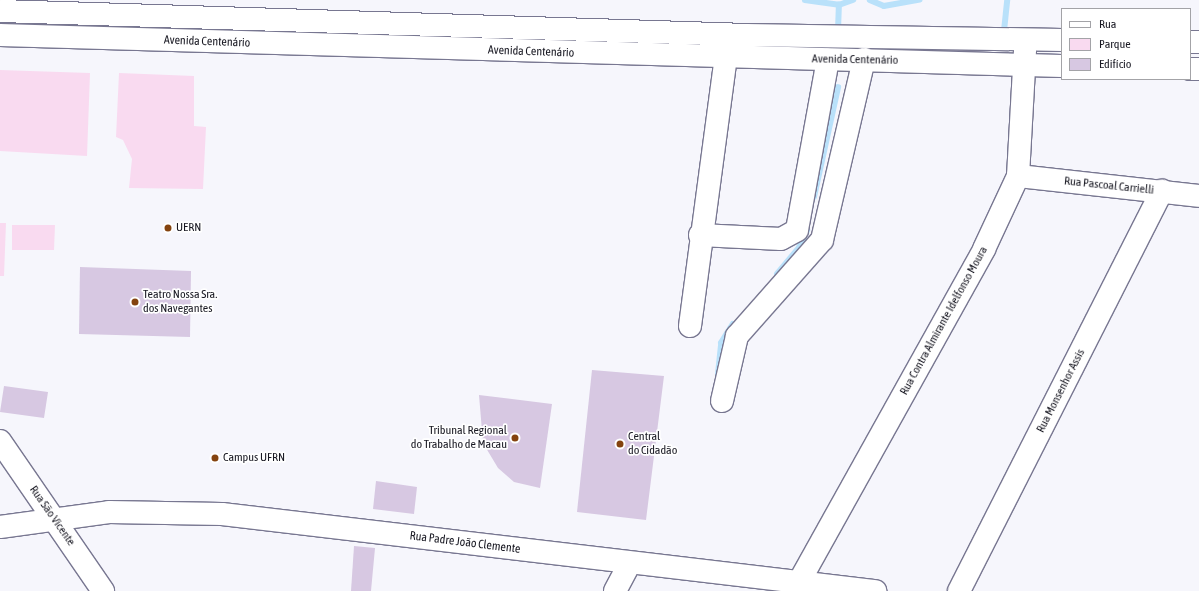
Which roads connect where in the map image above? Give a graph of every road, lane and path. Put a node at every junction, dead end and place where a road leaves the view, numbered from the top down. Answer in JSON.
{"nodes":[{"id":1,"x":0,"y":11,"type":"edge"},
{"id":2,"x":103,"y":14,"type":"junction"},
{"id":3,"x":729,"y":34,"type":"junction"},
{"id":4,"x":0,"y":35,"type":"edge"},
{"id":5,"x":98,"y":39,"type":"junction"},
{"id":6,"x":1025,"y":40,"type":"junction"},
{"id":7,"x":1061,"y":40,"type":"edge"},
{"id":8,"x":727,"y":58,"type":"junction"},
{"id":9,"x":864,"y":59,"type":"junction"},
{"id":10,"x":828,"y":60,"type":"junction"},
{"id":11,"x":1026,"y":65,"type":"junction"},
{"id":12,"x":1061,"y":66,"type":"edge"},
{"id":13,"x":1018,"y":176,"type":"junction"},
{"id":14,"x":1162,"y":191,"type":"junction"},
{"id":15,"x":1199,"y":196,"type":"edge"},
{"id":16,"x":700,"y":235,"type":"junction"},
{"id":17,"x":690,"y":326,"type":"dead end"},
{"id":18,"x":722,"y":401,"type":"dead end"},
{"id":19,"x":0,"y":441,"type":"edge"},
{"id":20,"x":54,"y":520,"type":"junction"},
{"id":21,"x":0,"y":527,"type":"edge"},
{"id":22,"x":630,"y":563,"type":"junction"},
{"id":23,"x":797,"y":586,"type":"edge"},
{"id":24,"x":103,"y":591,"type":"edge"},
{"id":25,"x":615,"y":591,"type":"edge"},
{"id":26,"x":875,"y":591,"type":"edge"},
{"id":27,"x":959,"y":591,"type":"edge"}],
"edges":[{"from":1,"to":2,"type":"street","name":"Avenida Centenário"},
{"from":2,"to":3,"type":"street","name":"Avenida Centenário"},
{"from":2,"to":5,"type":"street"},
{"from":3,"to":6,"type":"street","name":"Avenida Centenário"},
{"from":3,"to":8,"type":"street"},
{"from":4,"to":5,"type":"street","name":"Avenida Centenário"},
{"from":5,"to":8,"type":"street","name":"Avenida Centenário"},
{"from":6,"to":7,"type":"street","name":"Avenida Centenário"},
{"from":6,"to":11,"type":"street","name":"Rua Contra Almirante Idelfonso Moura"},
{"from":8,"to":10,"type":"street","name":"Avenida Centenário"},
{"from":8,"to":16,"type":"street"},
{"from":9,"to":10,"type":"street","name":"Avenida Centenário"},
{"from":9,"to":11,"type":"street","name":"Avenida Centenário"},
{"from":9,"to":18,"type":"street"},
{"from":10,"to":16,"type":"street"},
{"from":11,"to":12,"type":"street","name":"Avenida Centenário"},
{"from":11,"to":13,"type":"street","name":"Rua Contra Almirante Idelfonso Moura"},
{"from":13,"to":14,"type":"street","name":"Rua Pascoal Carrielli"},
{"from":13,"to":23,"type":"street","name":"Rua Contra Almirante Idelfonso Moura"},
{"from":14,"to":15,"type":"street","name":"Rua Pascoal Carrielli"},
{"from":14,"to":27,"type":"street","name":"Rua Monsenhor Assis"},
{"from":16,"to":17,"type":"street"},
{"from":19,"to":20,"type":"street","name":"Rua São Vicente"},
{"from":20,"to":21,"type":"street","name":"Rua Padre João Clemente"},
{"from":20,"to":22,"type":"street","name":"Rua Padre João Clemente"},
{"from":20,"to":24,"type":"street","name":"Rua São Vicente"},
{"from":22,"to":23,"type":"street","name":"Rua Padre João Clemente"},
{"from":22,"to":25,"type":"street"},
{"from":23,"to":26,"type":"street","name":"Rua Padre João Clemente"}]}
